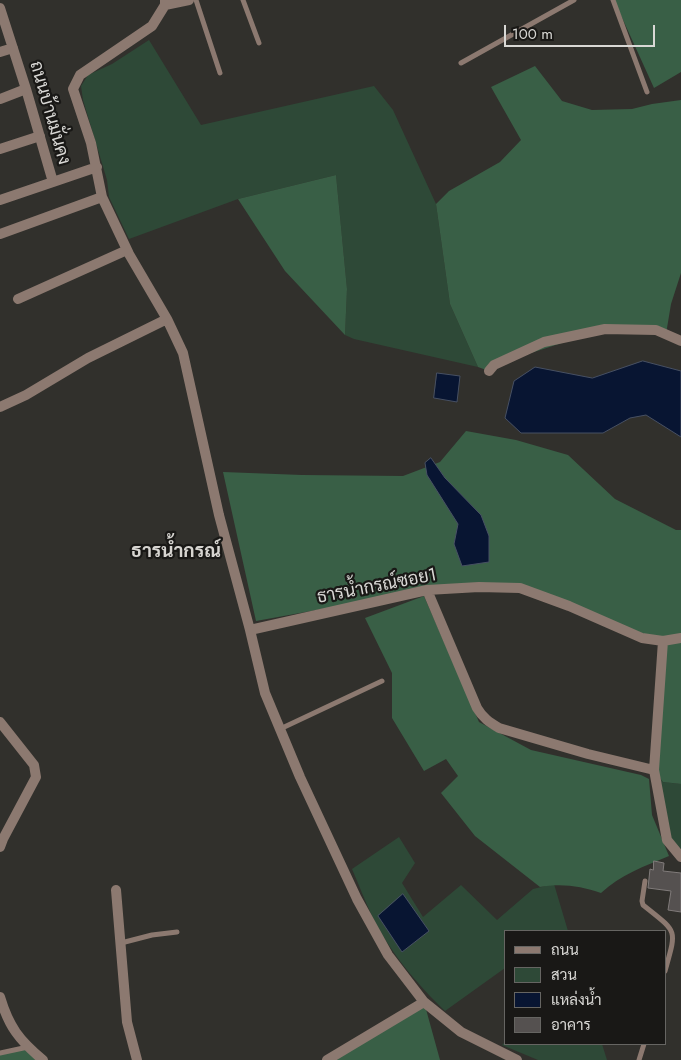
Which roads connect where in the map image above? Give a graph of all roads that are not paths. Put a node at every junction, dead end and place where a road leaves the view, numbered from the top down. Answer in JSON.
{"nodes":[{"id":1,"x":190,"y":0,"type":"edge"},
{"id":2,"x":196,"y":0,"type":"edge"},
{"id":3,"x":243,"y":0,"type":"edge"},
{"id":4,"x":574,"y":0,"type":"edge"},
{"id":5,"x":613,"y":0,"type":"edge"},
{"id":6,"x":165,"y":3,"type":"edge"},
{"id":7,"x":0,"y":8,"type":"edge"},
{"id":8,"x":259,"y":43,"type":"dead end"},
{"id":9,"x":13,"y":48,"type":"junction"},
{"id":10,"x":0,"y":52,"type":"edge"},
{"id":11,"x":461,"y":64,"type":"dead end"},
{"id":12,"x":220,"y":73,"type":"dead end"},
{"id":13,"x":26,"y":89,"type":"junction"},
{"id":14,"x":647,"y":92,"type":"dead end"},
{"id":15,"x":0,"y":99,"type":"edge"},
{"id":16,"x":40,"y":136,"type":"junction"},
{"id":17,"x":0,"y":149,"type":"edge"},
{"id":18,"x":97,"y":167,"type":"junction"},
{"id":19,"x":53,"y":182,"type":"junction"},
{"id":20,"x":102,"y":197,"type":"junction"},
{"id":21,"x":0,"y":200,"type":"edge"},
{"id":22,"x":0,"y":234,"type":"edge"},
{"id":23,"x":127,"y":250,"type":"junction"},
{"id":24,"x":18,"y":299,"type":"dead end"},
{"id":25,"x":167,"y":318,"type":"junction"},
{"id":26,"x":681,"y":341,"type":"edge"},
{"id":27,"x":489,"y":371,"type":"dead end"},
{"id":28,"x":0,"y":407,"type":"edge"},
{"id":29,"x":427,"y":590,"type":"junction"},
{"id":30,"x":250,"y":630,"type":"junction"},
{"id":31,"x":681,"y":638,"type":"edge"},
{"id":32,"x":663,"y":641,"type":"junction"},
{"id":33,"x":382,"y":681,"type":"dead end"},
{"id":34,"x":0,"y":722,"type":"edge"},
{"id":35,"x":280,"y":729,"type":"junction"},
{"id":36,"x":654,"y":770,"type":"junction"},
{"id":37,"x":0,"y":847,"type":"edge"},
{"id":38,"x":681,"y":857,"type":"edge"},
{"id":39,"x":645,"y":881,"type":"dead end"},
{"id":40,"x":116,"y":890,"type":"dead end"},
{"id":41,"x":177,"y":932,"type":"dead end"},
{"id":42,"x":120,"y":943,"type":"junction"},
{"id":43,"x":666,"y":967,"type":"edge"},
{"id":44,"x":0,"y":997,"type":"edge"},
{"id":45,"x":424,"y":1002,"type":"junction"},
{"id":46,"x":644,"y":1045,"type":"edge"},
{"id":47,"x":28,"y":1048,"type":"junction"},
{"id":48,"x":0,"y":1053,"type":"edge"},
{"id":49,"x":43,"y":1060,"type":"edge"},
{"id":50,"x":137,"y":1060,"type":"edge"},
{"id":51,"x":327,"y":1060,"type":"edge"},
{"id":52,"x":517,"y":1060,"type":"edge"},
{"id":53,"x":639,"y":1060,"type":"edge"}],
"edges":[{"from":1,"to":6,"type":"street"},
{"from":2,"to":12,"type":"lane"},
{"from":3,"to":8,"type":"lane"},
{"from":4,"to":11,"type":"lane"},
{"from":5,"to":14,"type":"lane"},
{"from":6,"to":18,"type":"street"},
{"from":7,"to":9,"type":"street","name":"ถนนบ้านมั่นคง"},
{"from":9,"to":10,"type":"street"},
{"from":9,"to":13,"type":"street","name":"ถนนบ้านมั่นคง"},
{"from":13,"to":15,"type":"street"},
{"from":13,"to":16,"type":"street","name":"ถนนบ้านมั่นคง"},
{"from":16,"to":17,"type":"street"},
{"from":16,"to":19,"type":"street","name":"ถนนบ้านมั่นคง"},
{"from":18,"to":19,"type":"street","name":"ถนนบ้านมั่นคง"},
{"from":18,"to":20,"type":"street"},
{"from":19,"to":21,"type":"street"},
{"from":20,"to":22,"type":"street"},
{"from":20,"to":23,"type":"street"},
{"from":23,"to":24,"type":"street"},
{"from":23,"to":25,"type":"street"},
{"from":25,"to":28,"type":"street"},
{"from":25,"to":30,"type":"street"},
{"from":26,"to":27,"type":"street"},
{"from":29,"to":30,"type":"street","name":"ธารน้ำกรณ์ซอย1"},
{"from":29,"to":32,"type":"street","name":"ธารน้ำกรณ์ซอย1"},
{"from":29,"to":36,"type":"street"},
{"from":30,"to":35,"type":"street"},
{"from":31,"to":32,"type":"street","name":"ธารน้ำกรณ์ซอย1"},
{"from":32,"to":36,"type":"street"},
{"from":33,"to":35,"type":"lane"},
{"from":34,"to":37,"type":"street"},
{"from":35,"to":45,"type":"street"},
{"from":36,"to":38,"type":"street"},
{"from":39,"to":43,"type":"lane"},
{"from":40,"to":42,"type":"street"},
{"from":41,"to":42,"type":"lane"},
{"from":42,"to":50,"type":"street"},
{"from":44,"to":47,"type":"street"},
{"from":45,"to":51,"type":"street"},
{"from":45,"to":52,"type":"street"},
{"from":46,"to":53,"type":"lane"},
{"from":47,"to":48,"type":"lane"},
{"from":47,"to":49,"type":"street"}]}
